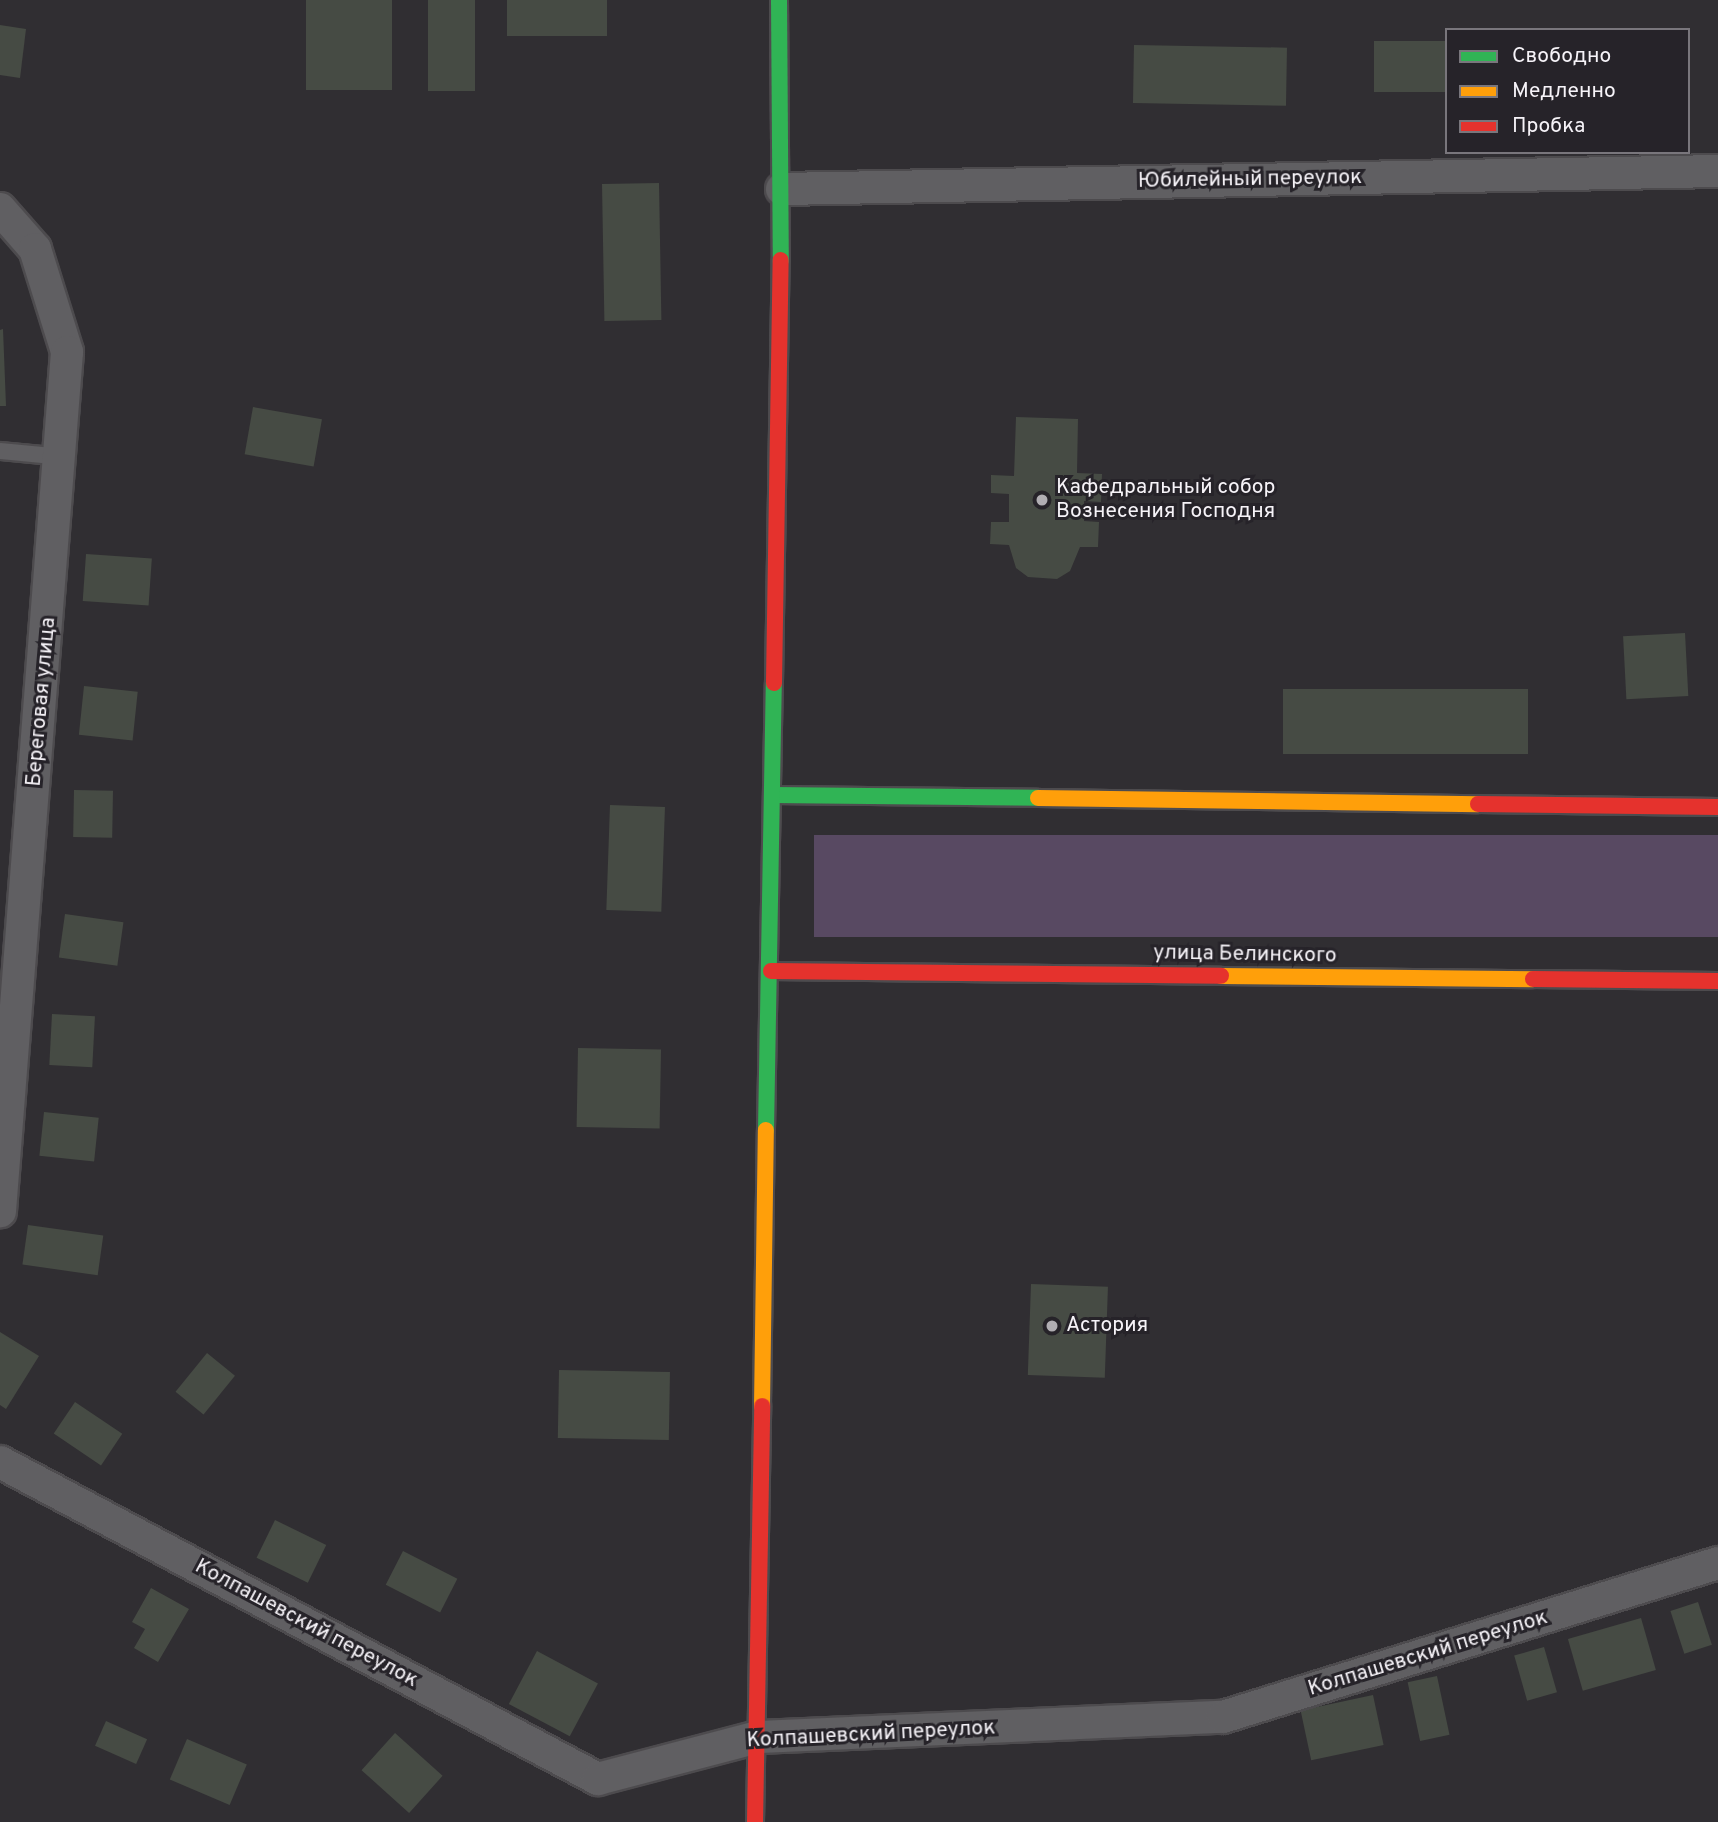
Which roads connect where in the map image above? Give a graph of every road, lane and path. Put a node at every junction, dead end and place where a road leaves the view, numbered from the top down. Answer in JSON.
{"nodes":[{"id":1,"x":779,"y":0,"type":"edge"},
{"id":2,"x":1718,"y":172,"type":"edge"},
{"id":3,"x":782,"y":189,"type":"junction"},
{"id":4,"x":0,"y":209,"type":"edge"},
{"id":5,"x":0,"y":451,"type":"edge"},
{"id":6,"x":63,"y":457,"type":"junction"},
{"id":7,"x":773,"y":795,"type":"junction"},
{"id":8,"x":1718,"y":807,"type":"edge"},
{"id":9,"x":771,"y":971,"type":"junction"},
{"id":10,"x":1718,"y":981,"type":"edge"},
{"id":11,"x":0,"y":1212,"type":"edge"},
{"id":12,"x":0,"y":1462,"type":"edge"},
{"id":13,"x":1718,"y":1563,"type":"edge"},
{"id":14,"x":758,"y":1737,"type":"junction"},
{"id":15,"x":755,"y":1822,"type":"edge"}],
"edges":[{"from":1,"to":3,"type":"street"},
{"from":2,"to":3,"type":"street","name":"Юбилейный переулок"},
{"from":3,"to":7,"type":"street"},
{"from":4,"to":6,"type":"street","name":"Береговая улица"},
{"from":5,"to":6,"type":"lane"},
{"from":6,"to":11,"type":"street","name":"Береговая улица"},
{"from":7,"to":8,"type":"street"},
{"from":7,"to":9,"type":"street"},
{"from":9,"to":10,"type":"street","name":"улица Белинского"},
{"from":9,"to":14,"type":"street"},
{"from":12,"to":14,"type":"street","name":"Колпашевский переулок"},
{"from":13,"to":14,"type":"street","name":"Колпашевский переулок"},
{"from":14,"to":15,"type":"street"}]}
